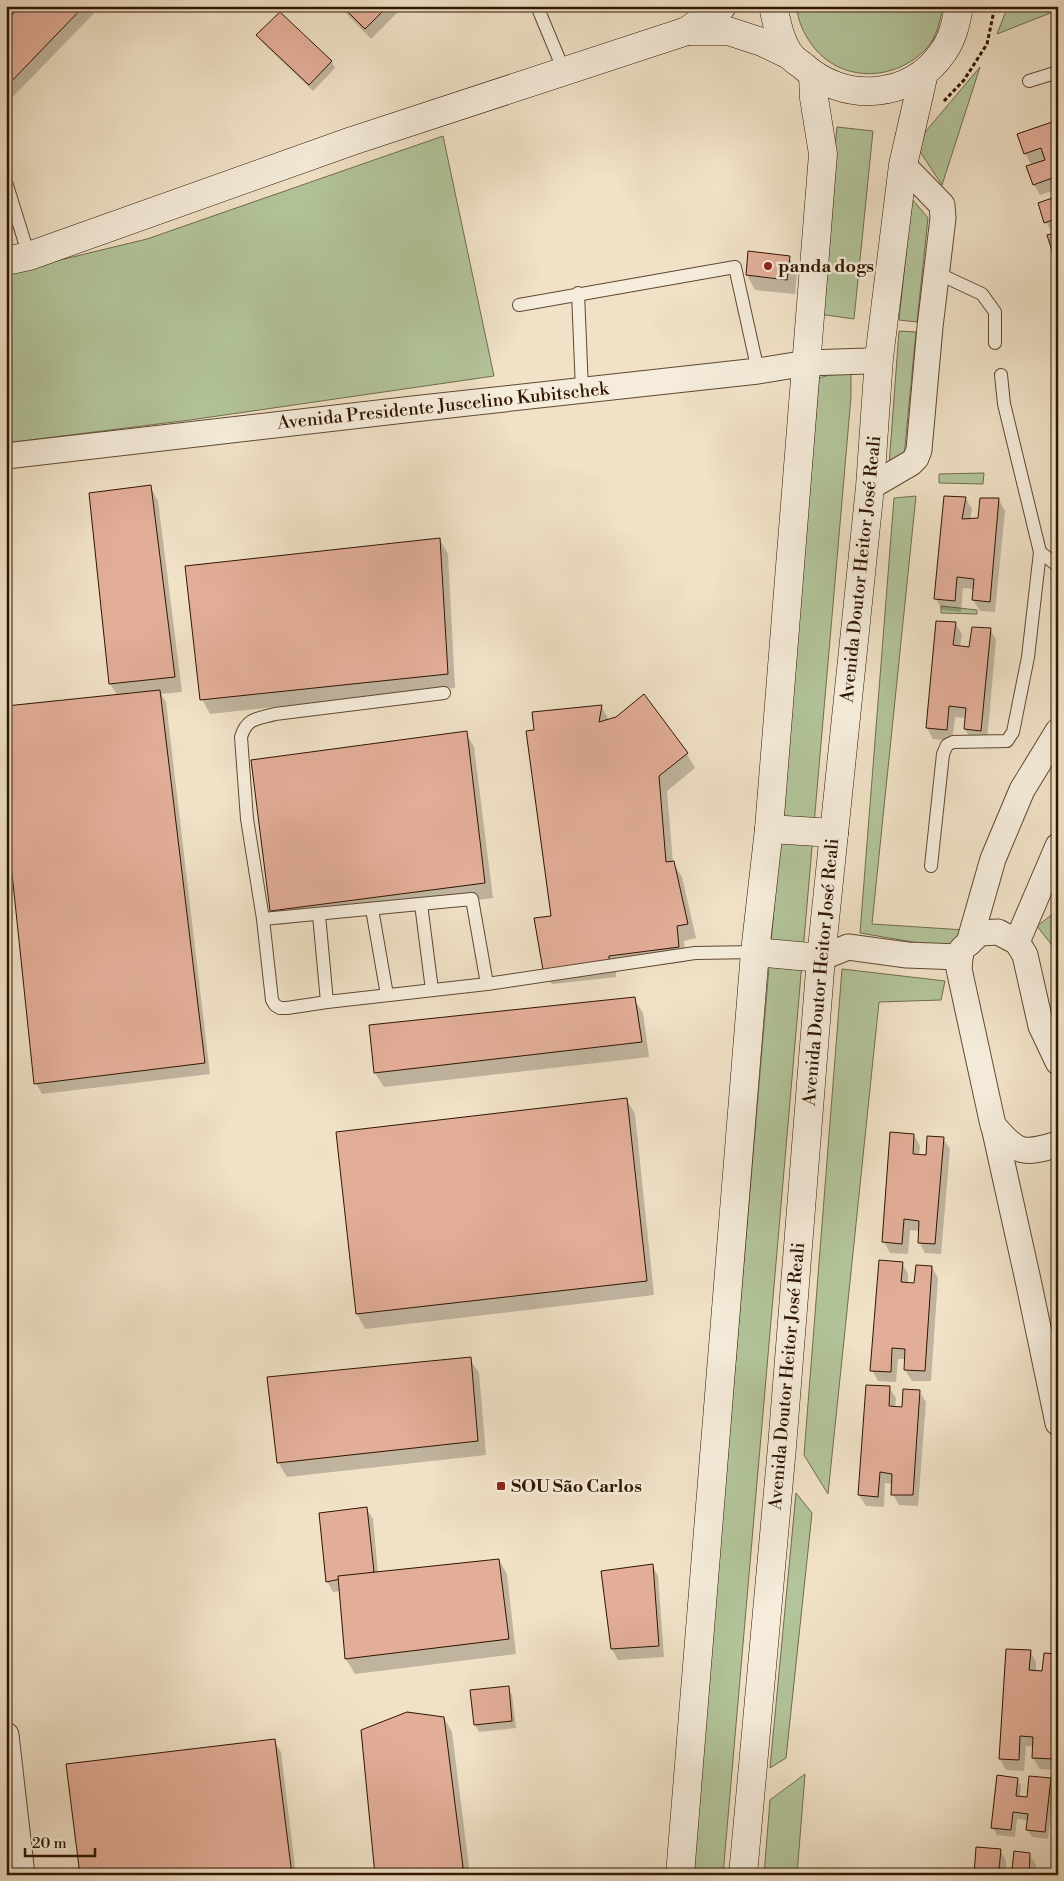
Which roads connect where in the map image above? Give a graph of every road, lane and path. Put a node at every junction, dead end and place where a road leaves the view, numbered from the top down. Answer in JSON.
{"nodes":[{"id":1,"x":537,"y":6,"type":"edge"},
{"id":2,"x":722,"y":6,"type":"edge"},
{"id":3,"x":774,"y":6,"type":"edge"},
{"id":4,"x":959,"y":6,"type":"edge"},
{"id":5,"x":996,"y":6,"type":"edge"},
{"id":6,"x":687,"y":31,"type":"junction"},
{"id":7,"x":791,"y":56,"type":"junction"},
{"id":8,"x":564,"y":71,"type":"junction"},
{"id":9,"x":1058,"y":72,"type":"edge"},
{"id":10,"x":924,"y":73,"type":"junction"},
{"id":11,"x":813,"y":76,"type":"junction"},
{"id":12,"x":1029,"y":81,"type":"dead end"},
{"id":13,"x":939,"y":106,"type":"dead end"},
{"id":14,"x":904,"y":165,"type":"junction"},
{"id":15,"x":6,"y":182,"type":"edge"},
{"id":16,"x":18,"y":258,"type":"edge"},
{"id":17,"x":937,"y":273,"type":"junction"},
{"id":18,"x":578,"y":293,"type":"junction"},
{"id":19,"x":519,"y":305,"type":"dead end"},
{"id":20,"x":995,"y":343,"type":"dead end"},
{"id":21,"x":879,"y":358,"type":"junction"},
{"id":22,"x":807,"y":363,"type":"junction"},
{"id":23,"x":758,"y":371,"type":"junction"},
{"id":24,"x":1001,"y":375,"type":"dead end"},
{"id":25,"x":582,"y":390,"type":"junction"},
{"id":26,"x":6,"y":456,"type":"edge"},
{"id":27,"x":870,"y":487,"type":"junction"},
{"id":28,"x":1040,"y":552,"type":"junction"},
{"id":29,"x":1058,"y":566,"type":"edge"},
{"id":30,"x":444,"y":692,"type":"dead end"},
{"id":31,"x":1058,"y":731,"type":"edge"},
{"id":32,"x":769,"y":829,"type":"junction"},
{"id":33,"x":834,"y":833,"type":"junction"},
{"id":34,"x":1058,"y":846,"type":"edge"},
{"id":35,"x":931,"y":866,"type":"dead end"},
{"id":36,"x":421,"y":904,"type":"junction"},
{"id":37,"x":372,"y":909,"type":"junction"},
{"id":38,"x":319,"y":915,"type":"junction"},
{"id":39,"x":263,"y":919,"type":"junction"},
{"id":40,"x":1017,"y":942,"type":"junction"},
{"id":41,"x":964,"y":950,"type":"junction"},
{"id":42,"x":755,"y":952,"type":"junction"},
{"id":43,"x":821,"y":958,"type":"junction"},
{"id":44,"x":487,"y":984,"type":"junction"},
{"id":45,"x":432,"y":990,"type":"junction"},
{"id":46,"x":387,"y":995,"type":"junction"},
{"id":47,"x":327,"y":1002,"type":"junction"},
{"id":48,"x":1058,"y":1062,"type":"edge"},
{"id":49,"x":993,"y":1125,"type":"junction"},
{"id":50,"x":1058,"y":1144,"type":"edge"},
{"id":51,"x":1058,"y":1423,"type":"edge"},
{"id":52,"x":6,"y":1735,"type":"edge"},
{"id":53,"x":22,"y":1875,"type":"edge"},
{"id":54,"x":680,"y":1875,"type":"edge"},
{"id":55,"x":743,"y":1875,"type":"edge"}],
"edges":[{"from":1,"to":8,"type":"lane"},
{"from":2,"to":6,"type":"main road"},
{"from":3,"to":7,"type":"main road"},
{"from":4,"to":10,"type":"main road"},
{"from":5,"to":13,"type":"path"},
{"from":6,"to":7,"type":"main road"},
{"from":6,"to":8,"type":"main road"},
{"from":7,"to":11,"type":"main road"},
{"from":8,"to":16,"type":"main road"},
{"from":9,"to":12,"type":"lane"},
{"from":10,"to":11,"type":"main road"},
{"from":10,"to":14,"type":"main road","name":"Avenida Doutor Heitor José Reali"},
{"from":11,"to":22,"type":"main road"},
{"from":14,"to":17,"type":"street"},
{"from":14,"to":21,"type":"main road","name":"Avenida Doutor Heitor José Reali"},
{"from":15,"to":16,"type":"lane"},
{"from":17,"to":20,"type":"lane"},
{"from":17,"to":27,"type":"street"},
{"from":18,"to":19,"type":"lane"},
{"from":18,"to":23,"type":"lane"},
{"from":18,"to":25,"type":"lane"},
{"from":21,"to":22,"type":"street","name":"Avenida Presidente Juscelino Kubitschek"},
{"from":21,"to":27,"type":"main road","name":"Avenida Doutor Heitor José Reali"},
{"from":22,"to":23,"type":"street","name":"Avenida Presidente Juscelino Kubitschek"},
{"from":22,"to":32,"type":"main road"},
{"from":23,"to":25,"type":"street","name":"Avenida Presidente Juscelino Kubitschek"},
{"from":24,"to":28,"type":"lane"},
{"from":25,"to":26,"type":"street","name":"Avenida Presidente Juscelino Kubitschek"},
{"from":27,"to":33,"type":"main road","name":"Avenida Doutor Heitor José Reali"},
{"from":28,"to":29,"type":"lane"},
{"from":28,"to":35,"type":"lane"},
{"from":30,"to":39,"type":"lane"},
{"from":31,"to":41,"type":"street"},
{"from":32,"to":33,"type":"main road"},
{"from":32,"to":42,"type":"main road"},
{"from":33,"to":43,"type":"main road","name":"Avenida Doutor Heitor José Reali"},
{"from":34,"to":40,"type":"street"},
{"from":36,"to":37,"type":"lane"},
{"from":36,"to":44,"type":"lane"},
{"from":36,"to":45,"type":"lane"},
{"from":37,"to":38,"type":"lane"},
{"from":37,"to":46,"type":"lane"},
{"from":38,"to":39,"type":"lane"},
{"from":38,"to":47,"type":"lane"},
{"from":39,"to":47,"type":"lane"},
{"from":40,"to":41,"type":"street"},
{"from":40,"to":48,"type":"street"},
{"from":41,"to":43,"type":"street"},
{"from":41,"to":49,"type":"street"},
{"from":42,"to":43,"type":"main road"},
{"from":42,"to":44,"type":"lane"},
{"from":42,"to":54,"type":"main road"},
{"from":43,"to":55,"type":"main road","name":"Avenida Doutor Heitor José Reali"},
{"from":44,"to":45,"type":"lane"},
{"from":45,"to":46,"type":"lane"},
{"from":46,"to":47,"type":"lane"},
{"from":49,"to":50,"type":"street"},
{"from":49,"to":51,"type":"street"},
{"from":52,"to":53,"type":"street"}]}
